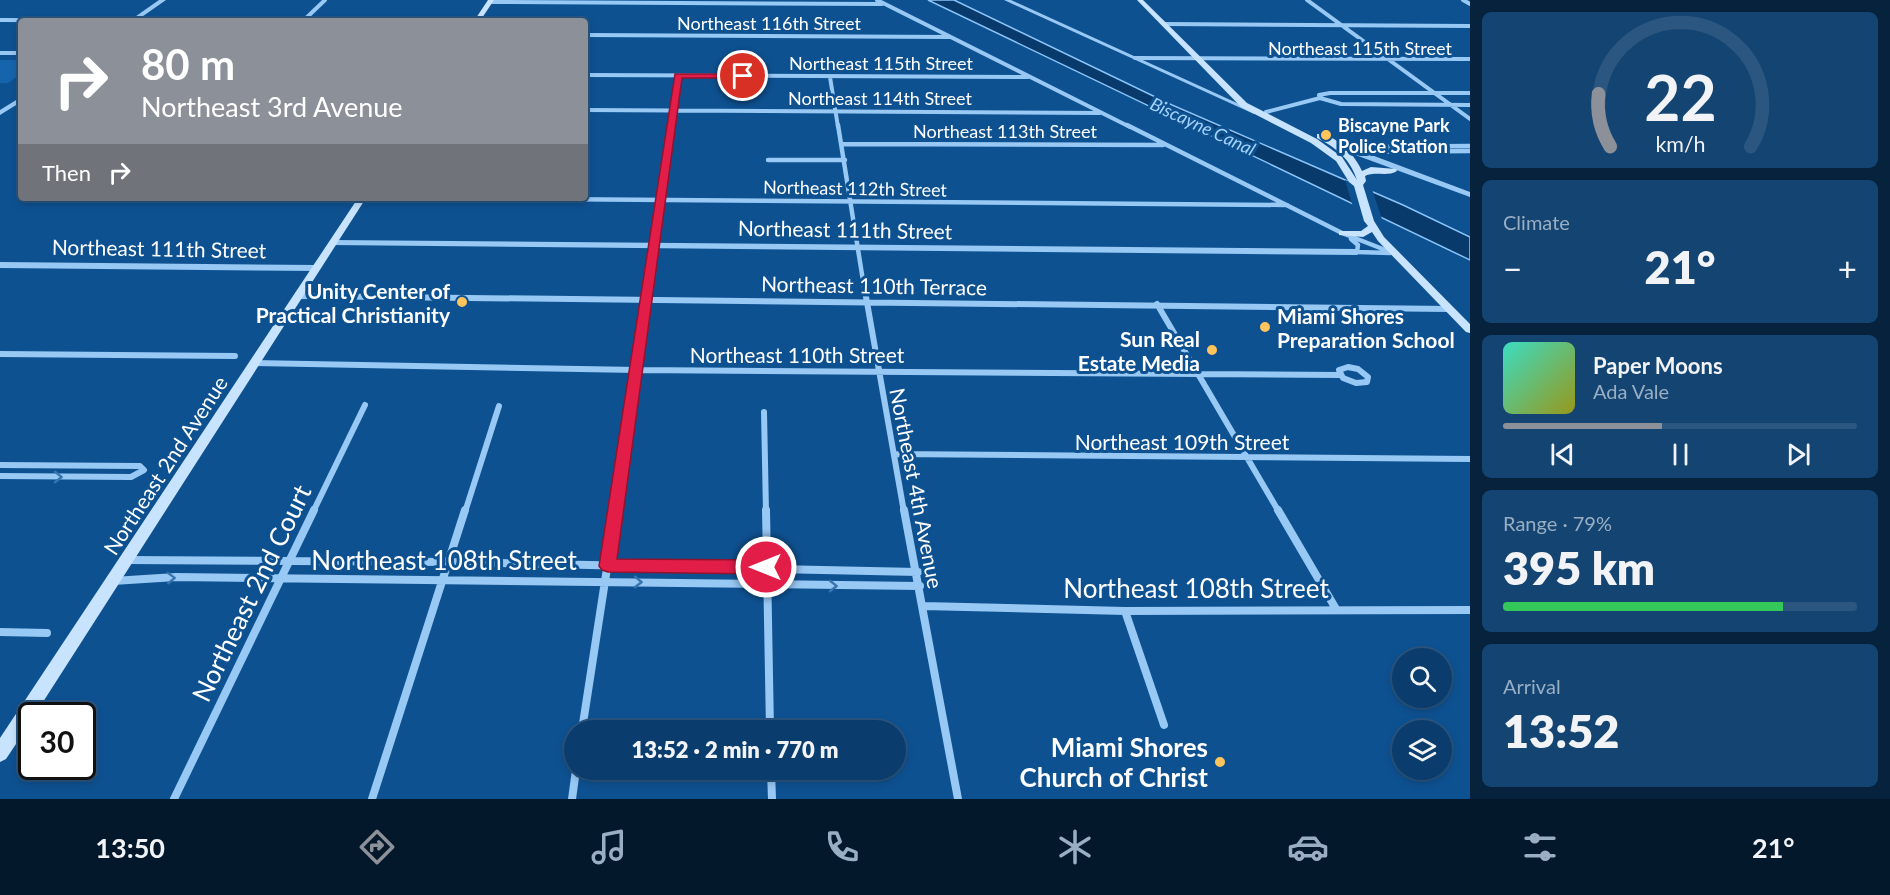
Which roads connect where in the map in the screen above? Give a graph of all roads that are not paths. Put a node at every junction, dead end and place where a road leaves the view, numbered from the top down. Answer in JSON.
{"nodes":[{"id":1,"x":164,"y":0,"type":"edge"},
{"id":2,"x":326,"y":0,"type":"edge"},
{"id":3,"x":877,"y":0,"type":"edge"},
{"id":4,"x":1007,"y":0,"type":"edge"},
{"id":5,"x":1015,"y":0,"type":"edge"},
{"id":6,"x":1140,"y":0,"type":"edge"},
{"id":7,"x":1147,"y":0,"type":"edge"},
{"id":8,"x":1306,"y":0,"type":"edge"},
{"id":9,"x":1463,"y":0,"type":"edge"},
{"id":10,"x":490,"y":1,"type":"edge"},
{"id":11,"x":885,"y":4,"type":"junction"},
{"id":12,"x":1470,"y":4,"type":"edge"},
{"id":13,"x":137,"y":18,"type":"edge"},
{"id":14,"x":306,"y":18,"type":"edge"},
{"id":15,"x":479,"y":18,"type":"edge"},
{"id":16,"x":0,"y":20,"type":"edge"},
{"id":17,"x":18,"y":20,"type":"edge"},
{"id":18,"x":1168,"y":24,"type":"junction"},
{"id":19,"x":1341,"y":25,"type":"junction"},
{"id":20,"x":1470,"y":26,"type":"edge"},
{"id":21,"x":588,"y":35,"type":"edge"},
{"id":22,"x":952,"y":37,"type":"junction"},
{"id":23,"x":0,"y":53,"type":"edge"},
{"id":24,"x":18,"y":53,"type":"edge"},
{"id":25,"x":1201,"y":58,"type":"junction"},
{"id":26,"x":1386,"y":58,"type":"junction"},
{"id":27,"x":1142,"y":59,"type":"junction"},
{"id":28,"x":1470,"y":60,"type":"edge"},
{"id":29,"x":1390,"y":61,"type":"junction"},
{"id":30,"x":588,"y":75,"type":"edge"},
{"id":31,"x":678,"y":76,"type":"junction"},
{"id":32,"x":830,"y":76,"type":"junction"},
{"id":33,"x":1032,"y":77,"type":"junction"},
{"id":34,"x":1434,"y":93,"type":"junction"},
{"id":35,"x":1470,"y":93,"type":"edge"},
{"id":36,"x":1320,"y":98,"type":"junction"},
{"id":37,"x":17,"y":99,"type":"edge"},
{"id":38,"x":1451,"y":105,"type":"junction"},
{"id":39,"x":1470,"y":105,"type":"edge"},
{"id":40,"x":1254,"y":109,"type":"junction"},
{"id":41,"x":588,"y":110,"type":"edge"},
{"id":42,"x":0,"y":111,"type":"edge"},
{"id":43,"x":672,"y":111,"type":"junction"},
{"id":44,"x":835,"y":111,"type":"junction"},
{"id":45,"x":1266,"y":112,"type":"junction"},
{"id":46,"x":1102,"y":113,"type":"junction"},
{"id":47,"x":1470,"y":119,"type":"edge"},
{"id":48,"x":842,"y":144,"type":"junction"},
{"id":49,"x":1167,"y":145,"type":"junction"},
{"id":50,"x":1470,"y":149,"type":"edge"},
{"id":51,"x":1344,"y":152,"type":"junction"},
{"id":52,"x":1374,"y":154,"type":"junction"},
{"id":53,"x":845,"y":159,"type":"junction"},
{"id":54,"x":768,"y":160,"type":"dead end"},
{"id":55,"x":1393,"y":171,"type":"junction"},
{"id":56,"x":1359,"y":180,"type":"junction"},
{"id":57,"x":1470,"y":195,"type":"edge"},
{"id":58,"x":588,"y":199,"type":"edge"},
{"id":59,"x":662,"y":200,"type":"junction"},
{"id":60,"x":360,"y":201,"type":"edge"},
{"id":61,"x":852,"y":201,"type":"junction"},
{"id":62,"x":1470,"y":201,"type":"edge"},
{"id":63,"x":1287,"y":205,"type":"junction"},
{"id":64,"x":1373,"y":227,"type":"junction"},
{"id":65,"x":1342,"y":233,"type":"junction"},
{"id":66,"x":333,"y":243,"type":"junction"},
{"id":67,"x":655,"y":246,"type":"junction"},
{"id":68,"x":860,"y":247,"type":"junction"},
{"id":69,"x":1357,"y":252,"type":"junction"},
{"id":70,"x":1394,"y":253,"type":"junction"},
{"id":71,"x":0,"y":264,"type":"edge"},
{"id":72,"x":317,"y":268,"type":"junction"},
{"id":73,"x":298,"y":296,"type":"junction"},
{"id":74,"x":648,"y":300,"type":"junction"},
{"id":75,"x":867,"y":302,"type":"junction"},
{"id":76,"x":1157,"y":304,"type":"junction"},
{"id":77,"x":1449,"y":309,"type":"junction"},
{"id":78,"x":1470,"y":330,"type":"edge"},
{"id":79,"x":0,"y":354,"type":"edge"},
{"id":80,"x":235,"y":356,"type":"dead end"},
{"id":81,"x":254,"y":363,"type":"junction"},
{"id":82,"x":637,"y":370,"type":"junction"},
{"id":83,"x":878,"y":371,"type":"junction"},
{"id":84,"x":1197,"y":373,"type":"junction"},
{"id":85,"x":1340,"y":375,"type":"junction"},
{"id":86,"x":365,"y":405,"type":"dead end"},
{"id":87,"x":499,"y":406,"type":"dead end"},
{"id":88,"x":764,"y":412,"type":"dead end"},
{"id":89,"x":894,"y":454,"type":"junction"},
{"id":90,"x":1245,"y":458,"type":"junction"},
{"id":91,"x":1470,"y":459,"type":"edge"},
{"id":92,"x":0,"y":465,"type":"edge"},
{"id":93,"x":44,"y":465,"type":"junction"},
{"id":94,"x":0,"y":476,"type":"edge"},
{"id":95,"x":35,"y":476,"type":"junction"},
{"id":96,"x":126,"y":560,"type":"junction"},
{"id":97,"x":290,"y":561,"type":"junction"},
{"id":98,"x":447,"y":562,"type":"junction"},
{"id":99,"x":608,"y":566,"type":"junction"},
{"id":100,"x":766,"y":567,"type":"junction"},
{"id":101,"x":918,"y":572,"type":"junction"},
{"id":102,"x":280,"y":580,"type":"junction"},
{"id":103,"x":442,"y":580,"type":"junction"},
{"id":104,"x":112,"y":581,"type":"junction"},
{"id":105,"x":605,"y":582,"type":"junction"},
{"id":106,"x":767,"y":585,"type":"junction"},
{"id":107,"x":920,"y":586,"type":"junction"},
{"id":108,"x":923,"y":606,"type":"junction"},
{"id":109,"x":1336,"y":609,"type":"junction"},
{"id":110,"x":1470,"y":610,"type":"edge"},
{"id":111,"x":1125,"y":611,"type":"junction"},
{"id":112,"x":0,"y":632,"type":"edge"},
{"id":113,"x":47,"y":633,"type":"dead end"},
{"id":114,"x":584,"y":720,"type":"edge"},
{"id":115,"x":770,"y":720,"type":"edge"},
{"id":116,"x":1164,"y":725,"type":"dead end"},
{"id":117,"x":0,"y":753,"type":"edge"},
{"id":118,"x":575,"y":780,"type":"edge"},
{"id":119,"x":771,"y":780,"type":"edge"},
{"id":120,"x":174,"y":799,"type":"edge"},
{"id":121,"x":372,"y":799,"type":"edge"},
{"id":122,"x":572,"y":799,"type":"edge"},
{"id":123,"x":772,"y":799,"type":"edge"},
{"id":124,"x":958,"y":799,"type":"edge"}],
"edges":[{"from":1,"to":13,"type":"street"},
{"from":2,"to":14,"type":"street"},
{"from":3,"to":11,"type":"street"},
{"from":4,"to":27,"type":"street"},
{"from":5,"to":27,"type":"street"},
{"from":6,"to":18,"type":"main road"},
{"from":7,"to":18,"type":"main road"},
{"from":8,"to":19,"type":"street"},
{"from":9,"to":12,"type":"street"},
{"from":10,"to":11,"type":"street"},
{"from":10,"to":15,"type":"main road"},
{"from":11,"to":22,"type":"street"},
{"from":16,"to":17,"type":"street"},
{"from":18,"to":19,"type":"street"},
{"from":18,"to":25,"type":"main road"},
{"from":19,"to":20,"type":"street"},
{"from":19,"to":26,"type":"street"},
{"from":21,"to":22,"type":"street","name":"Northeast 116th Street"},
{"from":22,"to":33,"type":"street"},
{"from":23,"to":24,"type":"street"},
{"from":25,"to":26,"type":"street","name":"Northeast 115th Street"},
{"from":25,"to":27,"type":"street","name":"Northeast 115th Street"},
{"from":25,"to":27,"type":"street","name":"Northeast 115th Street"},
{"from":25,"to":29,"type":"street","name":"Northeast 115th Street"},
{"from":25,"to":40,"type":"main road"},
{"from":26,"to":28,"type":"street","name":"Northeast 115th Street"},
{"from":26,"to":29,"type":"street"},
{"from":27,"to":40,"type":"street"},
{"from":28,"to":29,"type":"street","name":"Northeast 115th Street"},
{"from":29,"to":34,"type":"street"},
{"from":30,"to":31,"type":"street","name":"Northeast 115th Street"},
{"from":31,"to":32,"type":"street","name":"Northeast 115th Street"},
{"from":31,"to":43,"type":"street"},
{"from":32,"to":33,"type":"street","name":"Northeast 115th Street"},
{"from":32,"to":44,"type":"street","name":"Northeast 4th Avenue"},
{"from":33,"to":46,"type":"street"},
{"from":34,"to":35,"type":"street"},
{"from":34,"to":36,"type":"street"},
{"from":34,"to":38,"type":"street"},
{"from":36,"to":38,"type":"street"},
{"from":36,"to":45,"type":"street"},
{"from":37,"to":42,"type":"street"},
{"from":38,"to":39,"type":"street"},
{"from":38,"to":47,"type":"street"},
{"from":40,"to":45,"type":"main road"},
{"from":40,"to":51,"type":"main road"},
{"from":41,"to":43,"type":"street","name":"Northeast 114th Street"},
{"from":43,"to":44,"type":"street","name":"Northeast 114th Street"},
{"from":43,"to":59,"type":"street"},
{"from":44,"to":46,"type":"street","name":"Northeast 114th Street"},
{"from":44,"to":48,"type":"street","name":"Northeast 4th Avenue"},
{"from":45,"to":51,"type":"main road"},
{"from":46,"to":49,"type":"street"},
{"from":48,"to":49,"type":"street","name":"Northeast 113th Street"},
{"from":48,"to":53,"type":"street","name":"Northeast 4th Avenue"},
{"from":49,"to":63,"type":"street"},
{"from":50,"to":51,"type":"street"},
{"from":50,"to":52,"type":"street"},
{"from":51,"to":52,"type":"street"},
{"from":51,"to":55,"type":"street"},
{"from":51,"to":56,"type":"main road"},
{"from":52,"to":57,"type":"street"},
{"from":53,"to":54,"type":"street"},
{"from":53,"to":61,"type":"street","name":"Northeast 4th Avenue"},
{"from":55,"to":56,"type":"main road"},
{"from":55,"to":62,"type":"street"},
{"from":56,"to":64,"type":"main road"},
{"from":58,"to":59,"type":"street","name":"Northeast 112th Street"},
{"from":59,"to":61,"type":"street","name":"Northeast 112th Street"},
{"from":59,"to":67,"type":"street"},
{"from":60,"to":66,"type":"main road","name":"Northeast 2nd Avenue"},
{"from":61,"to":63,"type":"street","name":"Northeast 112th Street"},
{"from":61,"to":68,"type":"street","name":"Northeast 4th Avenue"},
{"from":63,"to":65,"type":"street"},
{"from":64,"to":65,"type":"main road"},
{"from":64,"to":70,"type":"main road"},
{"from":65,"to":69,"type":"street"},
{"from":65,"to":70,"type":"street"},
{"from":66,"to":67,"type":"street","name":"Northeast 111th Street"},
{"from":66,"to":72,"type":"main road","name":"Northeast 2nd Avenue"},
{"from":67,"to":68,"type":"street","name":"Northeast 111th Street"},
{"from":67,"to":74,"type":"street"},
{"from":68,"to":69,"type":"street","name":"Northeast 111th Street"},
{"from":68,"to":75,"type":"street","name":"Northeast 4th Avenue"},
{"from":69,"to":70,"type":"street"},
{"from":70,"to":77,"type":"main road"},
{"from":71,"to":72,"type":"street","name":"Northeast 111th Street"},
{"from":72,"to":73,"type":"main road","name":"Northeast 2nd Avenue"},
{"from":73,"to":74,"type":"street","name":"Northeast 110th Terrace"},
{"from":73,"to":81,"type":"main road","name":"Northeast 2nd Avenue"},
{"from":74,"to":75,"type":"street","name":"Northeast 110th Terrace"},
{"from":74,"to":82,"type":"street"},
{"from":75,"to":76,"type":"street","name":"Northeast 110th Terrace"},
{"from":75,"to":83,"type":"street","name":"Northeast 4th Avenue"},
{"from":76,"to":77,"type":"street","name":"Northeast 110th Terrace"},
{"from":76,"to":84,"type":"street"},
{"from":77,"to":78,"type":"main road"},
{"from":79,"to":80,"type":"street"},
{"from":81,"to":82,"type":"street","name":"Northeast 110th Street"},
{"from":81,"to":96,"type":"main road","name":"Northeast 2nd Avenue"},
{"from":82,"to":83,"type":"street","name":"Northeast 110th Street"},
{"from":82,"to":99,"type":"street"},
{"from":83,"to":84,"type":"street","name":"Northeast 110th Street"},
{"from":83,"to":89,"type":"street","name":"Northeast 4th Avenue"},
{"from":84,"to":85,"type":"street","name":"Northeast 110th Street"},
{"from":84,"to":90,"type":"street"},
{"from":85,"to":85,"type":"street","name":"Northeast 110th Street"},
{"from":86,"to":97,"type":"street","name":"Northeast 2nd Court"},
{"from":87,"to":98,"type":"street"},
{"from":88,"to":100,"type":"street"},
{"from":89,"to":90,"type":"street","name":"Northeast 109th Street"},
{"from":89,"to":101,"type":"street","name":"Northeast 4th Avenue"},
{"from":90,"to":91,"type":"street","name":"Northeast 109th Street"},
{"from":90,"to":109,"type":"street"},
{"from":92,"to":93,"type":"street"},
{"from":93,"to":95,"type":"street"},
{"from":95,"to":93,"type":"street","one_way":true},
{"from":94,"to":95,"type":"street"},
{"from":96,"to":97,"type":"street","name":"Northeast 108th Street"},
{"from":96,"to":104,"type":"main road","name":"Northeast 2nd Avenue"},
{"from":97,"to":98,"type":"street","name":"Northeast 108th Street"},
{"from":97,"to":102,"type":"street","name":"Northeast 2nd Court"},
{"from":98,"to":99,"type":"street","name":"Northeast 108th Street"},
{"from":98,"to":103,"type":"street"},
{"from":99,"to":100,"type":"street","name":"Northeast 108th Street"},
{"from":99,"to":105,"type":"street"},
{"from":100,"to":101,"type":"street","name":"Northeast 108th Street"},
{"from":100,"to":106,"type":"street"},
{"from":101,"to":107,"type":"street","name":"Northeast 4th Avenue"},
{"from":102,"to":103,"type":"street","name":"Northeast 108th Street"},
{"from":104,"to":102,"type":"street","name":"Northeast 108th Street","one_way":true},
{"from":102,"to":120,"type":"street","name":"Northeast 2nd Court"},
{"from":103,"to":105,"type":"street","name":"Northeast 108th Street"},
{"from":103,"to":121,"type":"street"},
{"from":104,"to":117,"type":"main road","name":"Northeast 2nd Avenue"},
{"from":105,"to":106,"type":"street","name":"Northeast 108th Street","one_way":true},
{"from":105,"to":114,"type":"street"},
{"from":106,"to":107,"type":"street","name":"Northeast 108th Street","one_way":true},
{"from":106,"to":115,"type":"street"},
{"from":107,"to":108,"type":"street","name":"Northeast 4th Avenue"},
{"from":108,"to":111,"type":"street","name":"Northeast 108th Street"},
{"from":108,"to":124,"type":"street","name":"Northeast 4th Avenue"},
{"from":109,"to":110,"type":"street","name":"Northeast 108th Street"},
{"from":109,"to":111,"type":"street","name":"Northeast 108th Street"},
{"from":111,"to":116,"type":"street"},
{"from":112,"to":113,"type":"street"},
{"from":118,"to":122,"type":"street"},
{"from":119,"to":123,"type":"street"}]}
